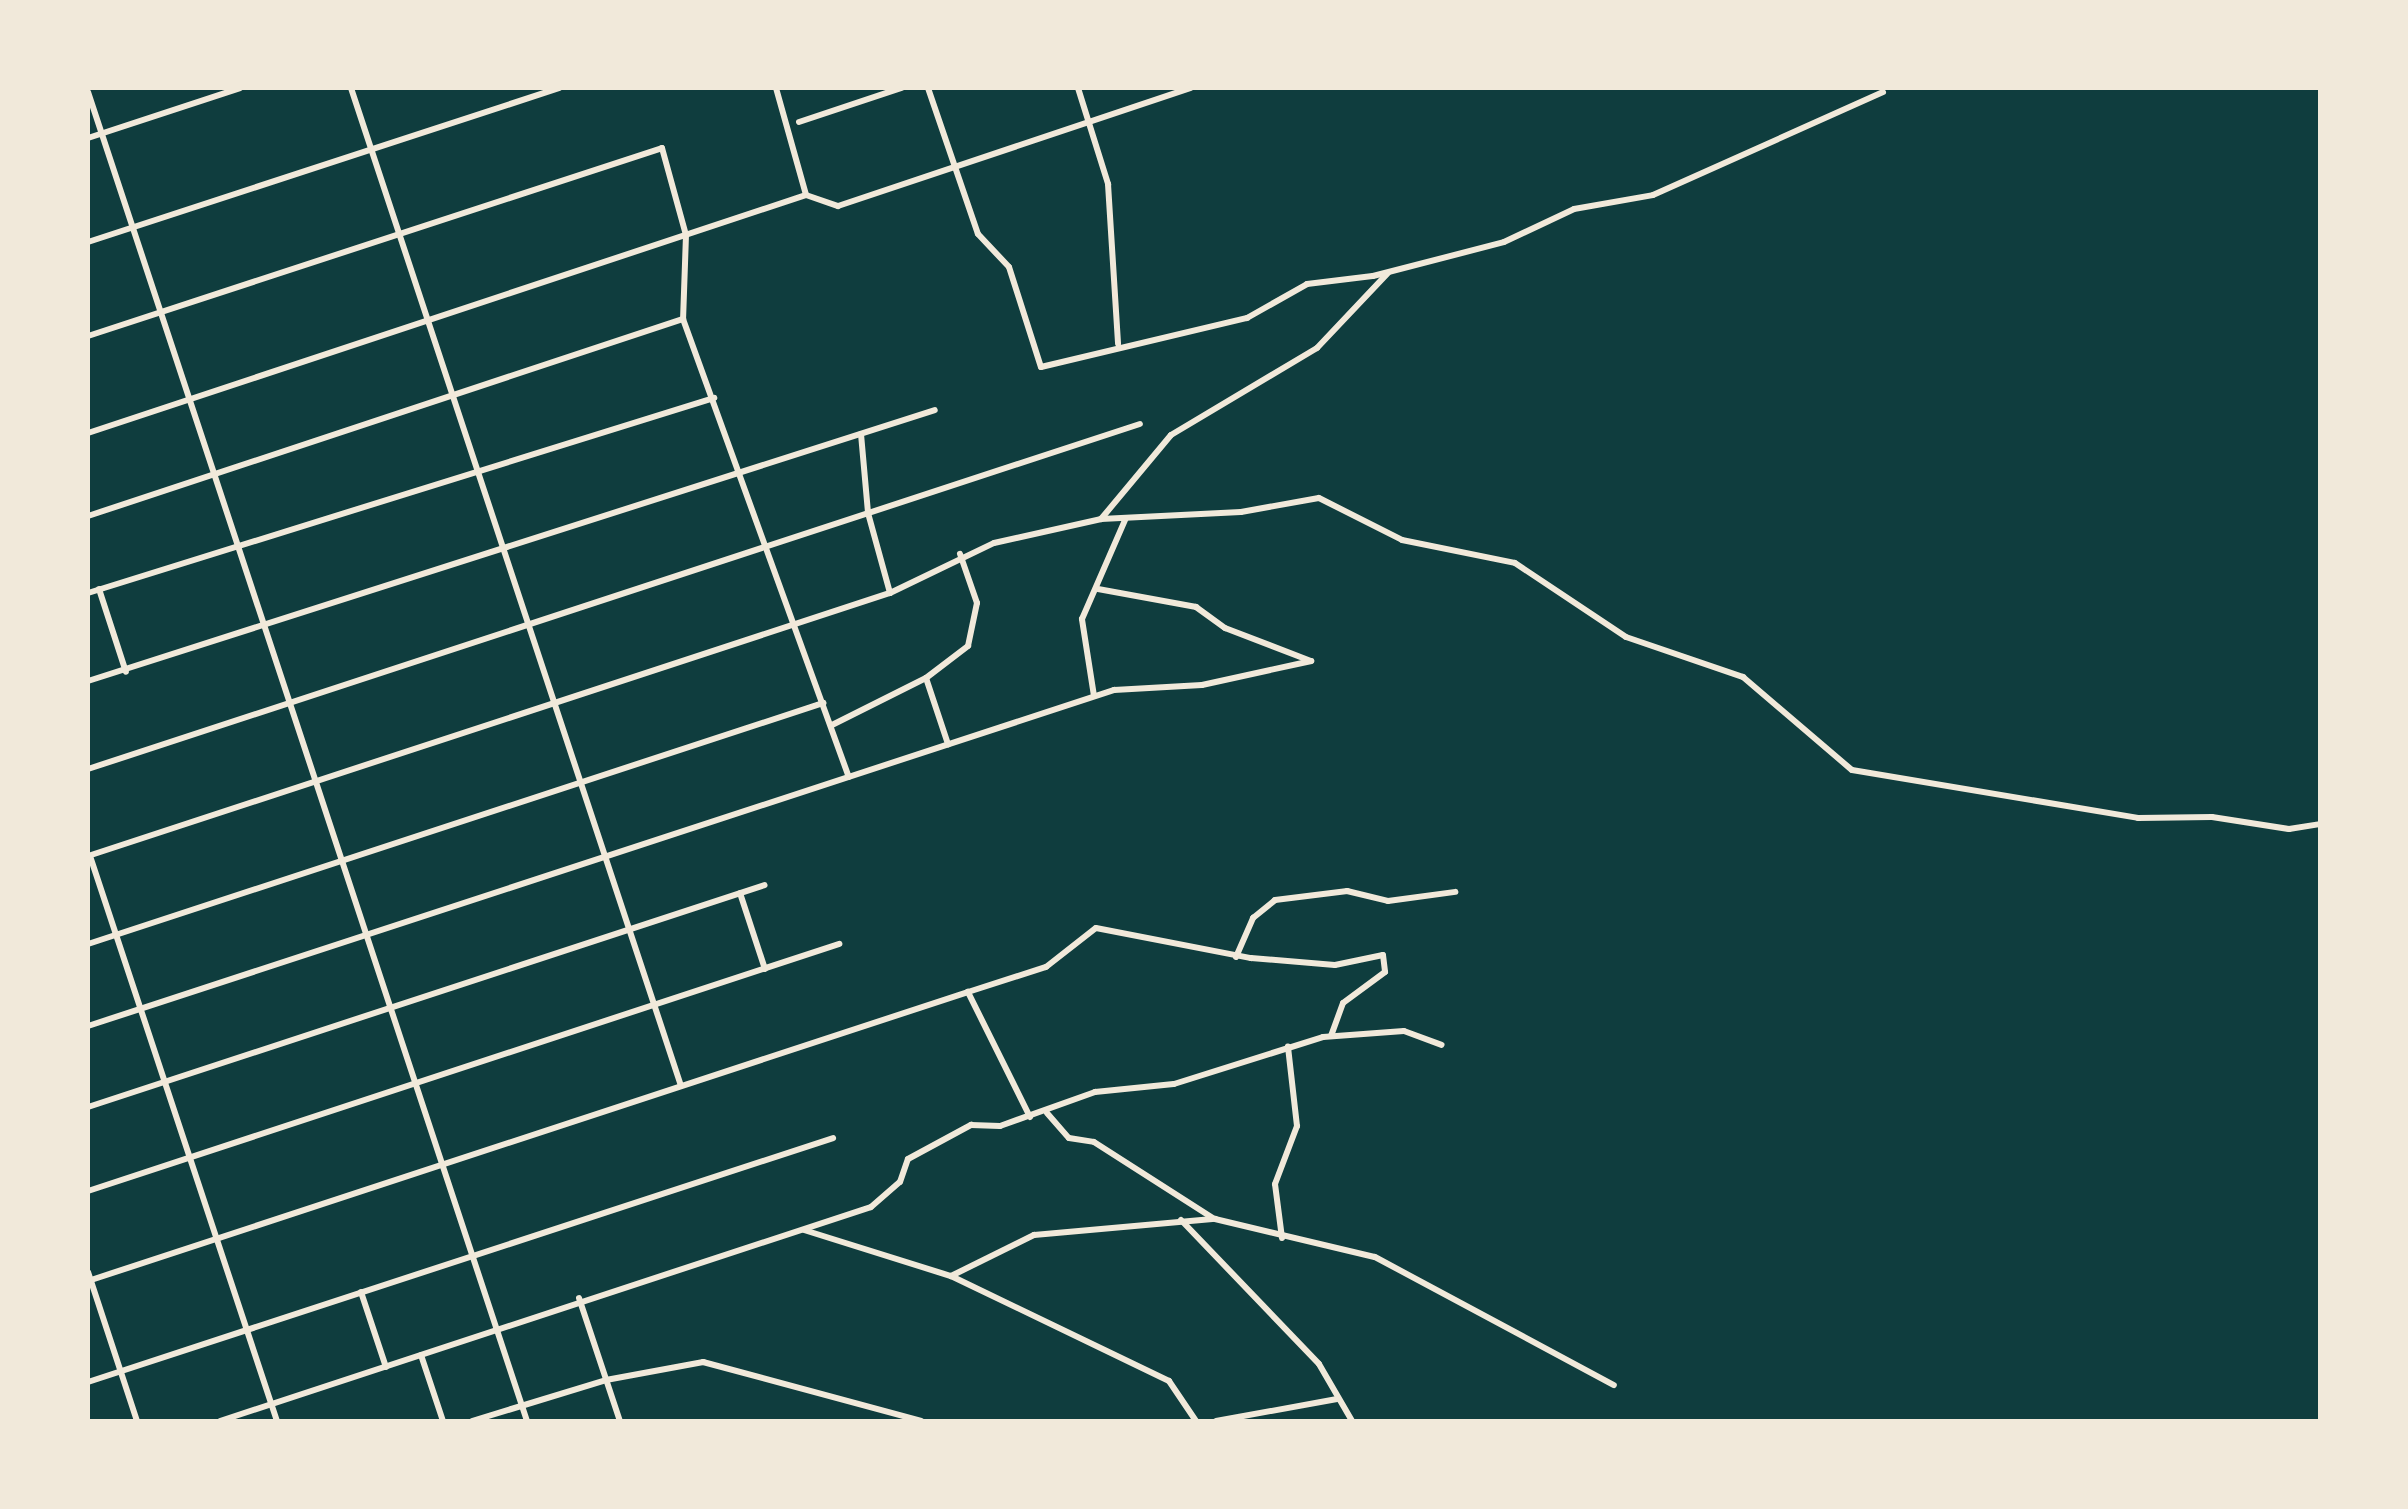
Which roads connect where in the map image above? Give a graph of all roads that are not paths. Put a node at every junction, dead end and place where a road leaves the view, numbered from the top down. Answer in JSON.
{"nodes":[{"id":1,"x":240,"y":88,"type":"edge"},
{"id":2,"x":351,"y":88,"type":"edge"},
{"id":3,"x":559,"y":88,"type":"edge"},
{"id":4,"x":776,"y":88,"type":"edge"},
{"id":5,"x":901,"y":88,"type":"edge"},
{"id":6,"x":928,"y":88,"type":"edge"},
{"id":7,"x":1078,"y":88,"type":"edge"},
{"id":8,"x":1191,"y":88,"type":"edge"},
{"id":9,"x":88,"y":92,"type":"edge"},
{"id":10,"x":1883,"y":92,"type":"dead end"},
{"id":11,"x":1090,"y":120,"type":"junction"},
{"id":12,"x":799,"y":122,"type":"dead end"},
{"id":13,"x":101,"y":134,"type":"junction"},
{"id":14,"x":88,"y":138,"type":"edge"},
{"id":15,"x":371,"y":149,"type":"junction"},
{"id":16,"x":955,"y":166,"type":"junction"},
{"id":17,"x":806,"y":195,"type":"junction"},
{"id":18,"x":133,"y":228,"type":"junction"},
{"id":19,"x":399,"y":234,"type":"junction"},
{"id":20,"x":686,"y":235,"type":"junction"},
{"id":21,"x":88,"y":242,"type":"edge"},
{"id":22,"x":1389,"y":272,"type":"junction"},
{"id":23,"x":161,"y":313,"type":"junction"},
{"id":24,"x":683,"y":319,"type":"junction"},
{"id":25,"x":428,"y":320,"type":"junction"},
{"id":26,"x":88,"y":336,"type":"edge"},
{"id":27,"x":1118,"y":344,"type":"junction"},
{"id":28,"x":453,"y":396,"type":"junction"},
{"id":29,"x":714,"y":398,"type":"junction"},
{"id":30,"x":189,"y":399,"type":"junction"},
{"id":31,"x":935,"y":410,"type":"dead end"},
{"id":32,"x":1140,"y":424,"type":"dead end"},
{"id":33,"x":88,"y":433,"type":"edge"},
{"id":34,"x":861,"y":434,"type":"junction"},
{"id":35,"x":737,"y":474,"type":"junction"},
{"id":36,"x":214,"y":475,"type":"junction"},
{"id":37,"x":479,"y":475,"type":"junction"},
{"id":38,"x":868,"y":513,"type":"junction"},
{"id":39,"x":88,"y":516,"type":"edge"},
{"id":40,"x":1126,"y":518,"type":"junction"},
{"id":41,"x":1101,"y":519,"type":"junction"},
{"id":42,"x":238,"y":542,"type":"junction"},
{"id":43,"x":766,"y":547,"type":"junction"},
{"id":44,"x":504,"y":551,"type":"junction"},
{"id":45,"x":960,"y":554,"type":"junction"},
{"id":46,"x":99,"y":589,"type":"junction"},
{"id":47,"x":1098,"y":589,"type":"junction"},
{"id":48,"x":88,"y":593,"type":"edge"},
{"id":49,"x":890,"y":593,"type":"junction"},
{"id":50,"x":265,"y":621,"type":"junction"},
{"id":51,"x":796,"y":624,"type":"junction"},
{"id":52,"x":528,"y":625,"type":"junction"},
{"id":53,"x":126,"y":672,"type":"junction"},
{"id":54,"x":926,"y":678,"type":"junction"},
{"id":55,"x":88,"y":681,"type":"edge"},
{"id":56,"x":1094,"y":696,"type":"junction"},
{"id":57,"x":290,"y":703,"type":"junction"},
{"id":58,"x":554,"y":703,"type":"junction"},
{"id":59,"x":823,"y":703,"type":"junction"},
{"id":60,"x":832,"y":725,"type":"junction"},
{"id":61,"x":948,"y":744,"type":"junction"},
{"id":62,"x":88,"y":769,"type":"edge"},
{"id":63,"x":849,"y":777,"type":"junction"},
{"id":64,"x":316,"y":782,"type":"junction"},
{"id":65,"x":580,"y":782,"type":"junction"},
{"id":66,"x":2320,"y":824,"type":"edge"},
{"id":67,"x":89,"y":856,"type":"edge"},
{"id":68,"x":605,"y":857,"type":"junction"},
{"id":69,"x":342,"y":861,"type":"junction"},
{"id":70,"x":765,"y":885,"type":"dead end"},
{"id":71,"x":1455,"y":892,"type":"dead end"},
{"id":72,"x":740,"y":893,"type":"junction"},
{"id":73,"x":629,"y":930,"type":"junction"},
{"id":74,"x":116,"y":935,"type":"junction"},
{"id":75,"x":366,"y":935,"type":"junction"},
{"id":76,"x":88,"y":944,"type":"edge"},
{"id":77,"x":839,"y":944,"type":"dead end"},
{"id":78,"x":1236,"y":957,"type":"junction"},
{"id":79,"x":765,"y":969,"type":"junction"},
{"id":80,"x":968,"y":992,"type":"junction"},
{"id":81,"x":654,"y":1005,"type":"junction"},
{"id":82,"x":390,"y":1008,"type":"junction"},
{"id":83,"x":141,"y":1009,"type":"junction"},
{"id":84,"x":88,"y":1026,"type":"edge"},
{"id":85,"x":1331,"y":1036,"type":"junction"},
{"id":86,"x":1442,"y":1045,"type":"dead end"},
{"id":87,"x":1288,"y":1047,"type":"junction"},
{"id":88,"x":165,"y":1082,"type":"junction"},
{"id":89,"x":415,"y":1083,"type":"junction"},
{"id":90,"x":681,"y":1086,"type":"junction"},
{"id":91,"x":88,"y":1107,"type":"edge"},
{"id":92,"x":1047,"y":1113,"type":"junction"},
{"id":93,"x":1030,"y":1117,"type":"junction"},
{"id":94,"x":833,"y":1138,"type":"dead end"},
{"id":95,"x":190,"y":1157,"type":"junction"},
{"id":96,"x":442,"y":1164,"type":"junction"},
{"id":97,"x":88,"y":1191,"type":"edge"},
{"id":98,"x":1215,"y":1219,"type":"junction"},
{"id":99,"x":1181,"y":1220,"type":"junction"},
{"id":100,"x":803,"y":1230,"type":"junction"},
{"id":101,"x":1282,"y":1238,"type":"junction"},
{"id":102,"x":216,"y":1239,"type":"junction"},
{"id":103,"x":472,"y":1256,"type":"junction"},
{"id":104,"x":88,"y":1272,"type":"edge"},
{"id":105,"x":951,"y":1276,"type":"junction"},
{"id":106,"x":89,"y":1280,"type":"edge"},
{"id":107,"x":361,"y":1292,"type":"junction"},
{"id":108,"x":579,"y":1298,"type":"junction"},
{"id":109,"x":247,"y":1330,"type":"junction"},
{"id":110,"x":497,"y":1330,"type":"junction"},
{"id":111,"x":421,"y":1355,"type":"junction"},
{"id":112,"x":386,"y":1367,"type":"junction"},
{"id":113,"x":121,"y":1371,"type":"junction"},
{"id":114,"x":606,"y":1380,"type":"junction"},
{"id":115,"x":88,"y":1382,"type":"edge"},
{"id":116,"x":1614,"y":1385,"type":"dead end"},
{"id":117,"x":1337,"y":1399,"type":"junction"},
{"id":118,"x":271,"y":1404,"type":"junction"},
{"id":119,"x":521,"y":1405,"type":"junction"},
{"id":120,"x":137,"y":1421,"type":"edge"},
{"id":121,"x":220,"y":1421,"type":"edge"},
{"id":122,"x":277,"y":1421,"type":"edge"},
{"id":123,"x":443,"y":1421,"type":"edge"},
{"id":124,"x":472,"y":1421,"type":"edge"},
{"id":125,"x":527,"y":1421,"type":"edge"},
{"id":126,"x":620,"y":1421,"type":"edge"},
{"id":127,"x":921,"y":1421,"type":"edge"},
{"id":128,"x":1196,"y":1421,"type":"edge"},
{"id":129,"x":1216,"y":1421,"type":"edge"},
{"id":130,"x":1352,"y":1421,"type":"edge"}],
"edges":[{"from":1,"to":13,"type":"street"},
{"from":2,"to":15,"type":"street"},
{"from":3,"to":15,"type":"street"},
{"from":4,"to":17,"type":"street"},
{"from":5,"to":12,"type":"street"},
{"from":6,"to":16,"type":"street"},
{"from":7,"to":11,"type":"street"},
{"from":8,"to":11,"type":"street"},
{"from":9,"to":13,"type":"street"},
{"from":10,"to":22,"type":"street"},
{"from":11,"to":16,"type":"street"},
{"from":11,"to":27,"type":"street"},
{"from":13,"to":14,"type":"street"},
{"from":13,"to":18,"type":"street"},
{"from":15,"to":18,"type":"street"},
{"from":15,"to":19,"type":"street"},
{"from":16,"to":17,"type":"street"},
{"from":16,"to":27,"type":"street"},
{"from":17,"to":20,"type":"street"},
{"from":18,"to":21,"type":"street"},
{"from":18,"to":23,"type":"street"},
{"from":19,"to":20,"type":"street"},
{"from":19,"to":23,"type":"street"},
{"from":19,"to":25,"type":"street"},
{"from":20,"to":24,"type":"street"},
{"from":20,"to":25,"type":"street"},
{"from":22,"to":27,"type":"street"},
{"from":22,"to":41,"type":"street"},
{"from":23,"to":26,"type":"street"},
{"from":23,"to":30,"type":"street"},
{"from":24,"to":28,"type":"street"},
{"from":24,"to":29,"type":"street"},
{"from":25,"to":28,"type":"street"},
{"from":25,"to":30,"type":"street"},
{"from":28,"to":36,"type":"street"},
{"from":28,"to":37,"type":"street"},
{"from":29,"to":35,"type":"street"},
{"from":29,"to":37,"type":"street"},
{"from":30,"to":33,"type":"street"},
{"from":30,"to":36,"type":"street"},
{"from":31,"to":34,"type":"street"},
{"from":32,"to":38,"type":"street"},
{"from":34,"to":35,"type":"street"},
{"from":34,"to":38,"type":"street"},
{"from":35,"to":43,"type":"street"},
{"from":35,"to":44,"type":"street"},
{"from":36,"to":39,"type":"street"},
{"from":36,"to":42,"type":"street"},
{"from":37,"to":42,"type":"street"},
{"from":37,"to":44,"type":"street"},
{"from":38,"to":43,"type":"street"},
{"from":38,"to":49,"type":"street"},
{"from":40,"to":41,"type":"street"},
{"from":40,"to":47,"type":"street"},
{"from":40,"to":66,"type":"street"},
{"from":41,"to":45,"type":"street"},
{"from":42,"to":46,"type":"street"},
{"from":42,"to":50,"type":"street"},
{"from":43,"to":51,"type":"street"},
{"from":43,"to":52,"type":"street"},
{"from":44,"to":50,"type":"street"},
{"from":44,"to":52,"type":"street"},
{"from":45,"to":49,"type":"street"},
{"from":45,"to":54,"type":"street"},
{"from":46,"to":48,"type":"street"},
{"from":46,"to":53,"type":"street"},
{"from":47,"to":56,"type":"street"},
{"from":47,"to":56,"type":"street"},
{"from":49,"to":51,"type":"street"},
{"from":50,"to":53,"type":"street"},
{"from":50,"to":57,"type":"street"},
{"from":51,"to":58,"type":"street"},
{"from":51,"to":59,"type":"street"},
{"from":52,"to":57,"type":"street"},
{"from":52,"to":58,"type":"street"},
{"from":53,"to":55,"type":"street"},
{"from":54,"to":60,"type":"street"},
{"from":54,"to":61,"type":"street"},
{"from":56,"to":61,"type":"street"},
{"from":57,"to":62,"type":"street"},
{"from":57,"to":64,"type":"street"},
{"from":58,"to":64,"type":"street"},
{"from":58,"to":65,"type":"street"},
{"from":59,"to":60,"type":"street"},
{"from":59,"to":65,"type":"street"},
{"from":60,"to":63,"type":"street"},
{"from":61,"to":63,"type":"street"},
{"from":63,"to":68,"type":"street"},
{"from":64,"to":67,"type":"street"},
{"from":64,"to":69,"type":"street"},
{"from":65,"to":68,"type":"street"},
{"from":65,"to":69,"type":"street"},
{"from":67,"to":74,"type":"street"},
{"from":68,"to":73,"type":"street"},
{"from":68,"to":75,"type":"street"},
{"from":69,"to":74,"type":"street"},
{"from":69,"to":75,"type":"street"},
{"from":70,"to":72,"type":"street"},
{"from":71,"to":78,"type":"street"},
{"from":72,"to":73,"type":"street"},
{"from":72,"to":79,"type":"street"},
{"from":73,"to":81,"type":"street"},
{"from":73,"to":82,"type":"street"},
{"from":74,"to":76,"type":"street"},
{"from":74,"to":83,"type":"street"},
{"from":75,"to":82,"type":"street"},
{"from":75,"to":83,"type":"street"},
{"from":77,"to":79,"type":"street"},
{"from":78,"to":80,"type":"street"},
{"from":78,"to":85,"type":"street"},
{"from":79,"to":81,"type":"street"},
{"from":80,"to":90,"type":"street"},
{"from":80,"to":93,"type":"street"},
{"from":81,"to":89,"type":"street"},
{"from":81,"to":90,"type":"street"},
{"from":82,"to":88,"type":"street"},
{"from":82,"to":89,"type":"street"},
{"from":83,"to":84,"type":"street"},
{"from":83,"to":88,"type":"street"},
{"from":85,"to":86,"type":"street"},
{"from":85,"to":87,"type":"street"},
{"from":87,"to":92,"type":"street"},
{"from":87,"to":101,"type":"street"},
{"from":88,"to":91,"type":"street"},
{"from":88,"to":95,"type":"street"},
{"from":89,"to":95,"type":"street"},
{"from":89,"to":96,"type":"street"},
{"from":90,"to":96,"type":"street"},
{"from":92,"to":93,"type":"street"},
{"from":92,"to":98,"type":"street"},
{"from":93,"to":100,"type":"street"},
{"from":94,"to":103,"type":"street"},
{"from":95,"to":97,"type":"street"},
{"from":95,"to":102,"type":"street"},
{"from":96,"to":102,"type":"street"},
{"from":96,"to":103,"type":"street"},
{"from":98,"to":99,"type":"street"},
{"from":98,"to":101,"type":"street"},
{"from":99,"to":105,"type":"street"},
{"from":99,"to":117,"type":"street"},
{"from":100,"to":105,"type":"street"},
{"from":100,"to":108,"type":"street"},
{"from":101,"to":116,"type":"street"},
{"from":102,"to":106,"type":"street"},
{"from":102,"to":109,"type":"street"},
{"from":103,"to":107,"type":"street"},
{"from":103,"to":110,"type":"street"},
{"from":104,"to":106,"type":"street"},
{"from":105,"to":128,"type":"street"},
{"from":106,"to":113,"type":"street"},
{"from":107,"to":109,"type":"street"},
{"from":107,"to":112,"type":"street"},
{"from":108,"to":110,"type":"street"},
{"from":108,"to":114,"type":"street"},
{"from":109,"to":113,"type":"street"},
{"from":109,"to":118,"type":"street"},
{"from":110,"to":111,"type":"street"},
{"from":110,"to":119,"type":"street"},
{"from":111,"to":112,"type":"street"},
{"from":111,"to":123,"type":"street"},
{"from":112,"to":118,"type":"street"},
{"from":113,"to":115,"type":"street"},
{"from":113,"to":120,"type":"street"},
{"from":114,"to":119,"type":"street"},
{"from":114,"to":126,"type":"street"},
{"from":114,"to":127,"type":"street"},
{"from":117,"to":129,"type":"street"},
{"from":117,"to":130,"type":"street"},
{"from":118,"to":121,"type":"street"},
{"from":118,"to":122,"type":"street"},
{"from":119,"to":124,"type":"street"},
{"from":119,"to":125,"type":"street"}]}
